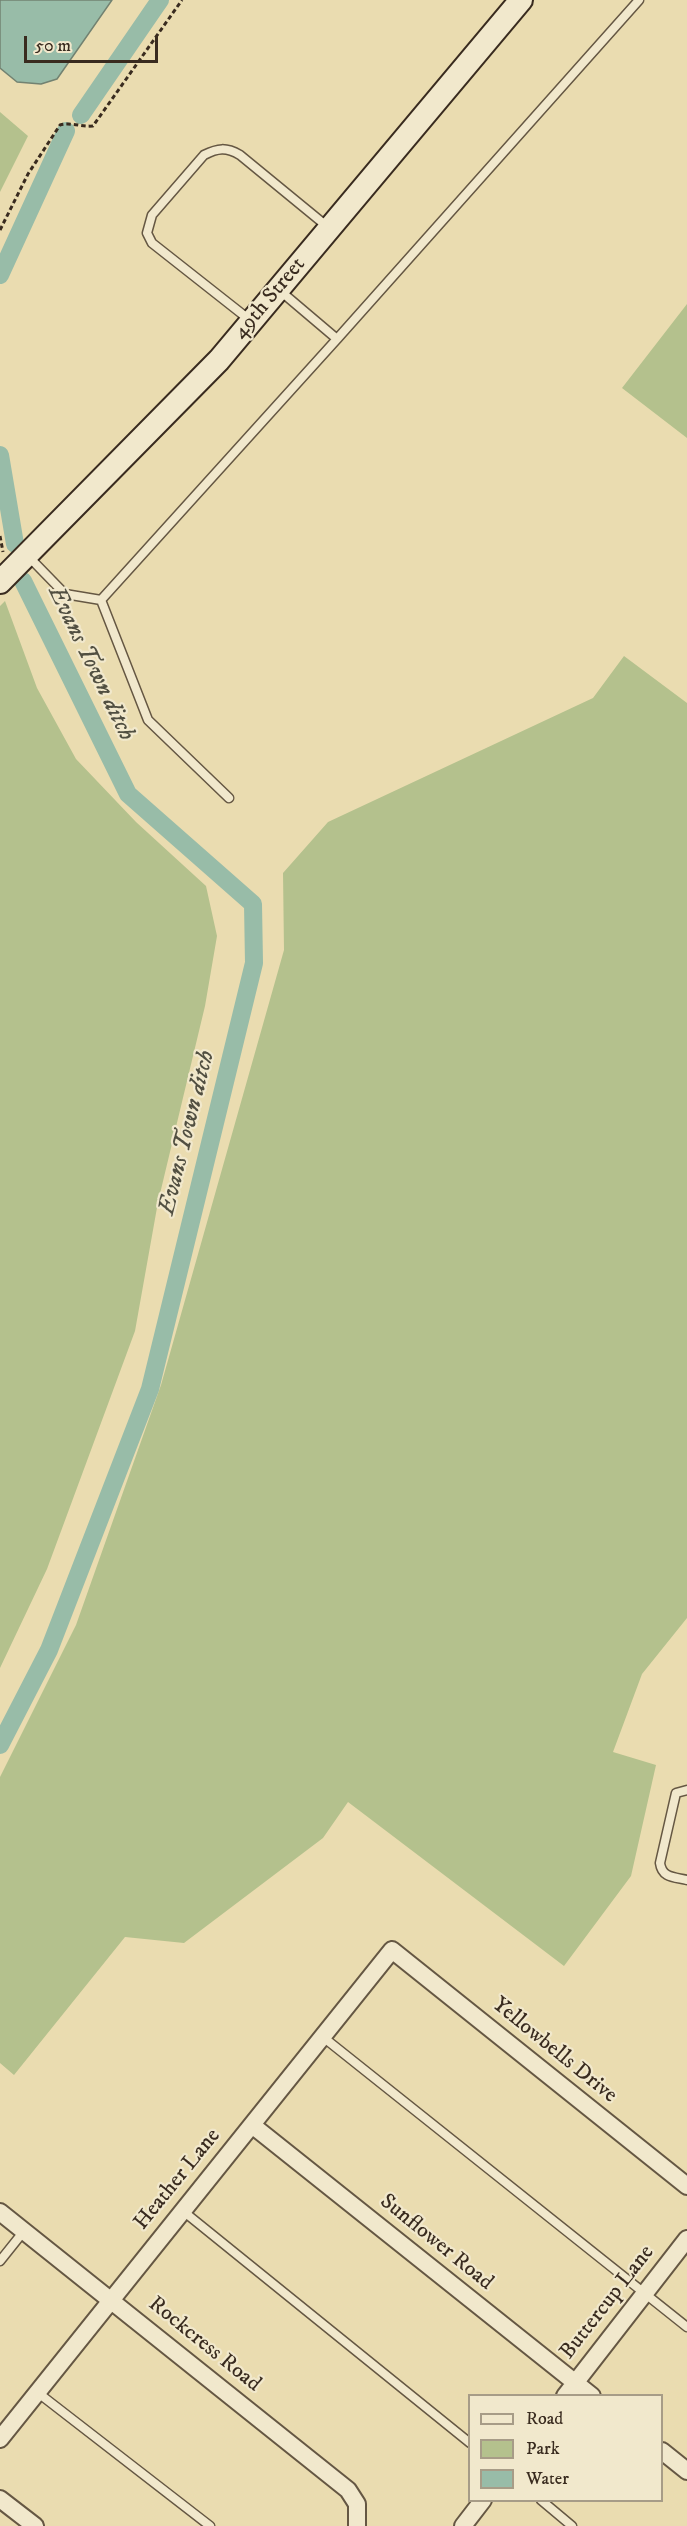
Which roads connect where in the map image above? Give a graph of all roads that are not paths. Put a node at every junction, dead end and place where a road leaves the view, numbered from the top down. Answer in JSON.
{"nodes":[{"id":1,"x":521,"y":0,"type":"edge"},
{"id":2,"x":639,"y":0,"type":"edge"},
{"id":3,"x":330,"y":229,"type":"junction"},
{"id":4,"x":278,"y":289,"type":"junction"},
{"id":5,"x":252,"y":321,"type":"junction"},
{"id":6,"x":337,"y":339,"type":"junction"},
{"id":7,"x":27,"y":555,"type":"junction"},
{"id":8,"x":0,"y":582,"type":"edge"},
{"id":9,"x":101,"y":600,"type":"junction"},
{"id":10,"x":229,"y":798,"type":"dead end"},
{"id":11,"x":687,"y":1790,"type":"edge"},
{"id":12,"x":687,"y":1880,"type":"edge"},
{"id":13,"x":392,"y":1950,"type":"joint"},
{"id":14,"x":323,"y":2037,"type":"junction"},
{"id":15,"x":252,"y":2125,"type":"junction"},
{"id":16,"x":687,"y":2186,"type":"edge"},
{"id":17,"x":183,"y":2211,"type":"junction"},
{"id":18,"x":0,"y":2212,"type":"edge"},
{"id":19,"x":24,"y":2231,"type":"junction"},
{"id":20,"x":687,"y":2239,"type":"edge"},
{"id":21,"x":0,"y":2261,"type":"edge"},
{"id":22,"x":645,"y":2293,"type":"junction"},
{"id":23,"x":111,"y":2299,"type":"junction"},
{"id":24,"x":687,"y":2327,"type":"edge"},
{"id":25,"x":570,"y":2389,"type":"edge"},
{"id":26,"x":37,"y":2392,"type":"junction"},
{"id":27,"x":586,"y":2394,"type":"edge"},
{"id":28,"x":0,"y":2439,"type":"edge"},
{"id":29,"x":468,"y":2441,"type":"edge"},
{"id":30,"x":663,"y":2452,"type":"edge"},
{"id":31,"x":687,"y":2471,"type":"edge"},
{"id":32,"x":0,"y":2499,"type":"edge"},
{"id":33,"x":481,"y":2502,"type":"edge"},
{"id":34,"x":543,"y":2502,"type":"edge"},
{"id":35,"x":35,"y":2526,"type":"edge"},
{"id":36,"x":210,"y":2526,"type":"edge"},
{"id":37,"x":357,"y":2526,"type":"edge"},
{"id":38,"x":463,"y":2526,"type":"edge"},
{"id":39,"x":572,"y":2526,"type":"edge"}],
"edges":[{"from":1,"to":3,"type":"street","name":"49th Street"},
{"from":2,"to":6,"type":"lane"},
{"from":3,"to":4,"type":"street","name":"49th Street"},
{"from":3,"to":5,"type":"lane"},
{"from":4,"to":5,"type":"street","name":"49th Street"},
{"from":4,"to":6,"type":"lane"},
{"from":5,"to":7,"type":"street","name":"49th Street"},
{"from":6,"to":9,"type":"lane"},
{"from":7,"to":8,"type":"street","name":"49th Street"},
{"from":7,"to":9,"type":"lane"},
{"from":9,"to":10,"type":"lane"},
{"from":11,"to":12,"type":"lane"},
{"from":13,"to":14,"type":"street","name":"Heather Lane"},
{"from":13,"to":16,"type":"street","name":"Yellowbells Drive"},
{"from":14,"to":15,"type":"street","name":"Heather Lane"},
{"from":14,"to":22,"type":"lane"},
{"from":15,"to":17,"type":"street","name":"Heather Lane"},
{"from":15,"to":25,"type":"street","name":"Sunflower Road"},
{"from":17,"to":23,"type":"street","name":"Heather Lane"},
{"from":17,"to":29,"type":"lane"},
{"from":18,"to":19,"type":"street","name":"Rockcress Road"},
{"from":19,"to":21,"type":"lane"},
{"from":19,"to":23,"type":"street","name":"Rockcress Road"},
{"from":20,"to":22,"type":"street","name":"Buttercup Lane"},
{"from":22,"to":24,"type":"lane"},
{"from":22,"to":25,"type":"street","name":"Buttercup Lane"},
{"from":23,"to":26,"type":"street","name":"Heather Lane"},
{"from":23,"to":37,"type":"street","name":"Rockcress Road"},
{"from":25,"to":27,"type":"street","name":"Sunflower Road"},
{"from":26,"to":28,"type":"street","name":"Heather Lane"},
{"from":26,"to":36,"type":"lane"},
{"from":30,"to":31,"type":"street"},
{"from":32,"to":35,"type":"street"},
{"from":33,"to":38,"type":"street"},
{"from":34,"to":39,"type":"lane"}]}
